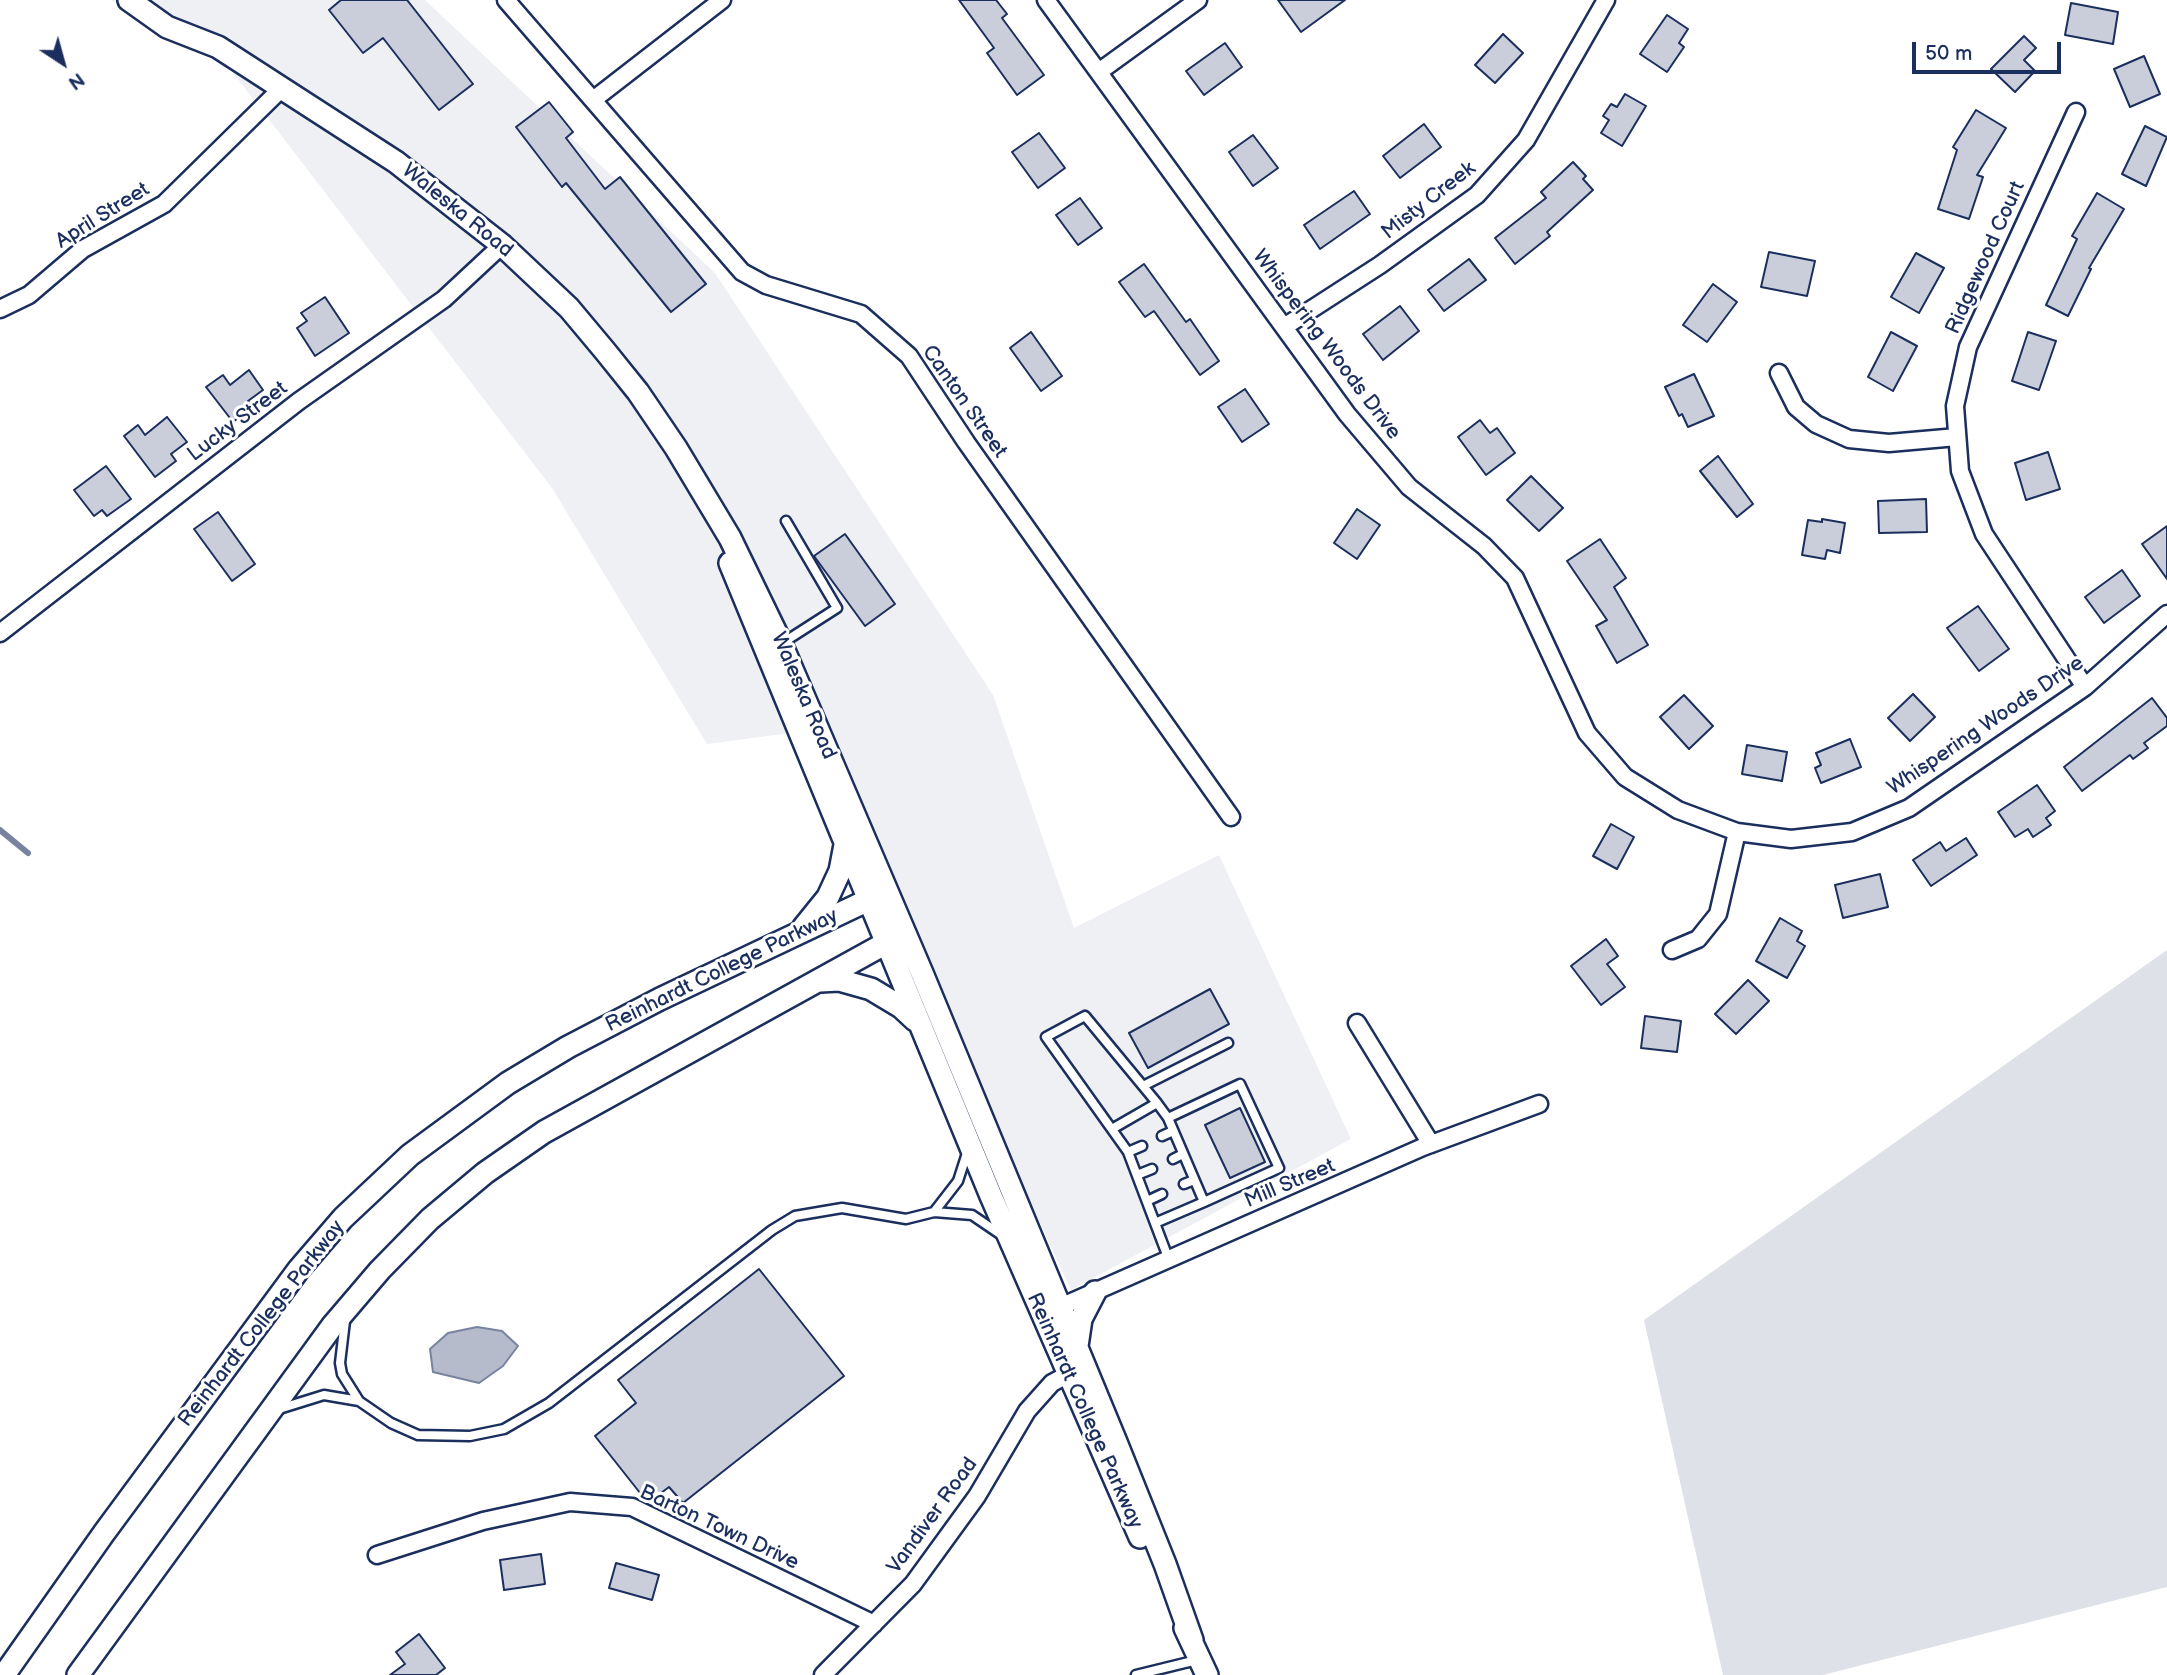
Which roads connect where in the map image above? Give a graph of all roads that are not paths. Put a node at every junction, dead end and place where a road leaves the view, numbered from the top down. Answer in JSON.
{"nodes":[{"id":1,"x":129,"y":0,"type":"edge"},
{"id":2,"x":506,"y":0,"type":"edge"},
{"id":3,"x":722,"y":0,"type":"edge"},
{"id":4,"x":1046,"y":0,"type":"edge"},
{"id":5,"x":1199,"y":0,"type":"edge"},
{"id":6,"x":1606,"y":0,"type":"edge"},
{"id":7,"x":1100,"y":71,"type":"junction"},
{"id":8,"x":281,"y":89,"type":"junction"},
{"id":9,"x":593,"y":100,"type":"junction"},
{"id":10,"x":2076,"y":112,"type":"dead end"},
{"id":11,"x":502,"y":245,"type":"junction"},
{"id":12,"x":0,"y":309,"type":"edge"},
{"id":13,"x":1284,"y":327,"type":"junction"},
{"id":14,"x":1779,"y":373,"type":"dead end"},
{"id":15,"x":1958,"y":437,"type":"junction"},
{"id":16,"x":709,"y":505,"type":"junction"},
{"id":17,"x":786,"y":521,"type":"dead end"},
{"id":18,"x":2167,"y":614,"type":"edge"},
{"id":19,"x":0,"y":634,"type":"edge"},
{"id":20,"x":781,"y":644,"type":"junction"},
{"id":21,"x":2085,"y":687,"type":"junction"},
{"id":22,"x":1231,"y":817,"type":"dead end"},
{"id":23,"x":1737,"y":832,"type":"junction"},
{"id":24,"x":845,"y":845,"type":"junction"},
{"id":25,"x":878,"y":896,"type":"junction"},
{"id":26,"x":797,"y":934,"type":"junction"},
{"id":27,"x":895,"y":938,"type":"junction"},
{"id":28,"x":1672,"y":950,"type":"dead end"},
{"id":29,"x":820,"y":981,"type":"junction"},
{"id":30,"x":1357,"y":1023,"type":"dead end"},
{"id":31,"x":920,"y":1024,"type":"junction"},
{"id":32,"x":1228,"y":1043,"type":"dead end"},
{"id":33,"x":1143,"y":1086,"type":"junction"},
{"id":34,"x":1157,"y":1102,"type":"junction"},
{"id":35,"x":1539,"y":1104,"type":"dead end"},
{"id":36,"x":1168,"y":1118,"type":"junction"},
{"id":37,"x":1112,"y":1129,"type":"junction"},
{"id":38,"x":1173,"y":1131,"type":"junction"},
{"id":39,"x":1162,"y":1136,"type":"dead end"},
{"id":40,"x":969,"y":1143,"type":"junction"},
{"id":41,"x":1432,"y":1144,"type":"junction"},
{"id":42,"x":1142,"y":1146,"type":"dead end"},
{"id":43,"x":1128,"y":1152,"type":"junction"},
{"id":44,"x":1183,"y":1154,"type":"junction"},
{"id":45,"x":1173,"y":1159,"type":"dead end"},
{"id":46,"x":1152,"y":1168,"type":"dead end"},
{"id":47,"x":1137,"y":1175,"type":"junction"},
{"id":48,"x":1194,"y":1180,"type":"junction"},
{"id":49,"x":1184,"y":1184,"type":"dead end"},
{"id":50,"x":1162,"y":1194,"type":"dead end"},
{"id":51,"x":1147,"y":1200,"type":"junction"},
{"id":52,"x":1204,"y":1202,"type":"junction"},
{"id":53,"x":934,"y":1212,"type":"junction"},
{"id":54,"x":1155,"y":1223,"type":"junction"},
{"id":55,"x":1022,"y":1241,"type":"junction"},
{"id":56,"x":1169,"y":1260,"type":"junction"},
{"id":57,"x":1095,"y":1292,"type":"junction"},
{"id":58,"x":350,"y":1303,"type":"junction"},
{"id":59,"x":1060,"y":1307,"type":"junction"},
{"id":60,"x":1077,"y":1348,"type":"junction"},
{"id":61,"x":1067,"y":1375,"type":"junction"},
{"id":62,"x":359,"y":1401,"type":"junction"},
{"id":63,"x":268,"y":1416,"type":"junction"},
{"id":64,"x":377,"y":1555,"type":"dead end"},
{"id":65,"x":874,"y":1624,"type":"junction"},
{"id":66,"x":36,"y":1632,"type":"junction"},
{"id":67,"x":1199,"y":1658,"type":"edge"},
{"id":68,"x":0,"y":1670,"type":"edge"},
{"id":69,"x":4,"y":1675,"type":"edge"},
{"id":70,"x":78,"y":1675,"type":"edge"},
{"id":71,"x":822,"y":1675,"type":"edge"},
{"id":72,"x":1136,"y":1675,"type":"edge"}],
"edges":[{"from":1,"to":8,"type":"main road","name":"Waleska Road"},
{"from":2,"to":9,"type":"street","name":"Canton Street"},
{"from":3,"to":9,"type":"street"},
{"from":4,"to":7,"type":"street","name":"Whispering Woods Drive"},
{"from":5,"to":7,"type":"street"},
{"from":6,"to":13,"type":"street","name":"Misty Creek"},
{"from":7,"to":13,"type":"street","name":"Whispering Woods Drive"},
{"from":8,"to":11,"type":"main road","name":"Waleska Road"},
{"from":8,"to":12,"type":"street","name":"April Street"},
{"from":9,"to":22,"type":"street","name":"Canton Street"},
{"from":10,"to":15,"type":"street","name":"Ridgewood Court"},
{"from":11,"to":16,"type":"main road","name":"Waleska Road"},
{"from":11,"to":19,"type":"street","name":"Lucky Street"},
{"from":13,"to":23,"type":"street","name":"Whispering Woods Drive"},
{"from":14,"to":15,"type":"street"},
{"from":15,"to":21,"type":"street","name":"Ridgewood Court"},
{"from":16,"to":20,"type":"main road","name":"Waleska Road"},
{"from":16,"to":24,"type":"main road","name":"Waleska Road"},
{"from":17,"to":20,"type":"lane"},
{"from":18,"to":21,"type":"street","name":"Whispering Woods Drive"},
{"from":20,"to":25,"type":"main road","name":"Waleska Road"},
{"from":21,"to":23,"type":"street","name":"Whispering Woods Drive"},
{"from":23,"to":28,"type":"street"},
{"from":24,"to":25,"type":"main road","name":"Waleska Road"},
{"from":24,"to":26,"type":"main road"},
{"from":25,"to":26,"type":"main road","name":"Reinhardt College Parkway"},
{"from":25,"to":27,"type":"main road"},
{"from":26,"to":66,"type":"main road","name":"Reinhardt College Parkway"},
{"from":27,"to":29,"type":"main road"},
{"from":27,"to":31,"type":"main road","name":"Reinhardt College Parkway"},
{"from":27,"to":55,"type":"main road"},
{"from":29,"to":31,"type":"main road"},
{"from":29,"to":58,"type":"main road"},
{"from":30,"to":41,"type":"street"},
{"from":31,"to":40,"type":"main road","name":"Reinhardt College Parkway"},
{"from":32,"to":33,"type":"lane"},
{"from":33,"to":34,"type":"lane"},
{"from":33,"to":37,"type":"lane"},
{"from":34,"to":36,"type":"lane"},
{"from":34,"to":37,"type":"lane"},
{"from":35,"to":41,"type":"street","name":"Mill Street"},
{"from":36,"to":38,"type":"lane"},
{"from":36,"to":52,"type":"lane"},
{"from":37,"to":43,"type":"lane"},
{"from":38,"to":39,"type":"lane"},
{"from":38,"to":44,"type":"lane"},
{"from":40,"to":53,"type":"lane"},
{"from":40,"to":55,"type":"main road","name":"Reinhardt College Parkway"},
{"from":41,"to":56,"type":"street","name":"Mill Street"},
{"from":42,"to":43,"type":"lane"},
{"from":43,"to":47,"type":"lane"},
{"from":44,"to":45,"type":"lane"},
{"from":44,"to":48,"type":"lane"},
{"from":46,"to":47,"type":"lane"},
{"from":47,"to":51,"type":"lane"},
{"from":48,"to":49,"type":"lane"},
{"from":48,"to":52,"type":"lane"},
{"from":50,"to":51,"type":"lane"},
{"from":51,"to":54,"type":"lane"},
{"from":52,"to":54,"type":"lane"},
{"from":53,"to":55,"type":"lane"},
{"from":53,"to":62,"type":"lane"},
{"from":54,"to":56,"type":"lane"},
{"from":55,"to":59,"type":"main road","name":"Reinhardt College Parkway"},
{"from":55,"to":61,"type":"main road","name":"Reinhardt College Parkway"},
{"from":56,"to":57,"type":"street","name":"Mill Street"},
{"from":57,"to":59,"type":"street","name":"Mill Street"},
{"from":57,"to":60,"type":"main road"},
{"from":58,"to":62,"type":"lane"},
{"from":58,"to":63,"type":"main road"},
{"from":59,"to":60,"type":"main road","name":"Reinhardt College Parkway"},
{"from":60,"to":67,"type":"main road","name":"Reinhardt College Parkway"},
{"from":61,"to":65,"type":"street","name":"Vandiver Road"},
{"from":61,"to":67,"type":"main road","name":"Reinhardt College Parkway"},
{"from":62,"to":63,"type":"lane"},
{"from":63,"to":70,"type":"main road"},
{"from":64,"to":65,"type":"street","name":"Barton Town Drive"},
{"from":65,"to":71,"type":"street","name":"Vandiver Road"},
{"from":66,"to":68,"type":"main road"},
{"from":66,"to":69,"type":"main road","name":"Reinhardt College Parkway"},
{"from":67,"to":72,"type":"lane"}]}
